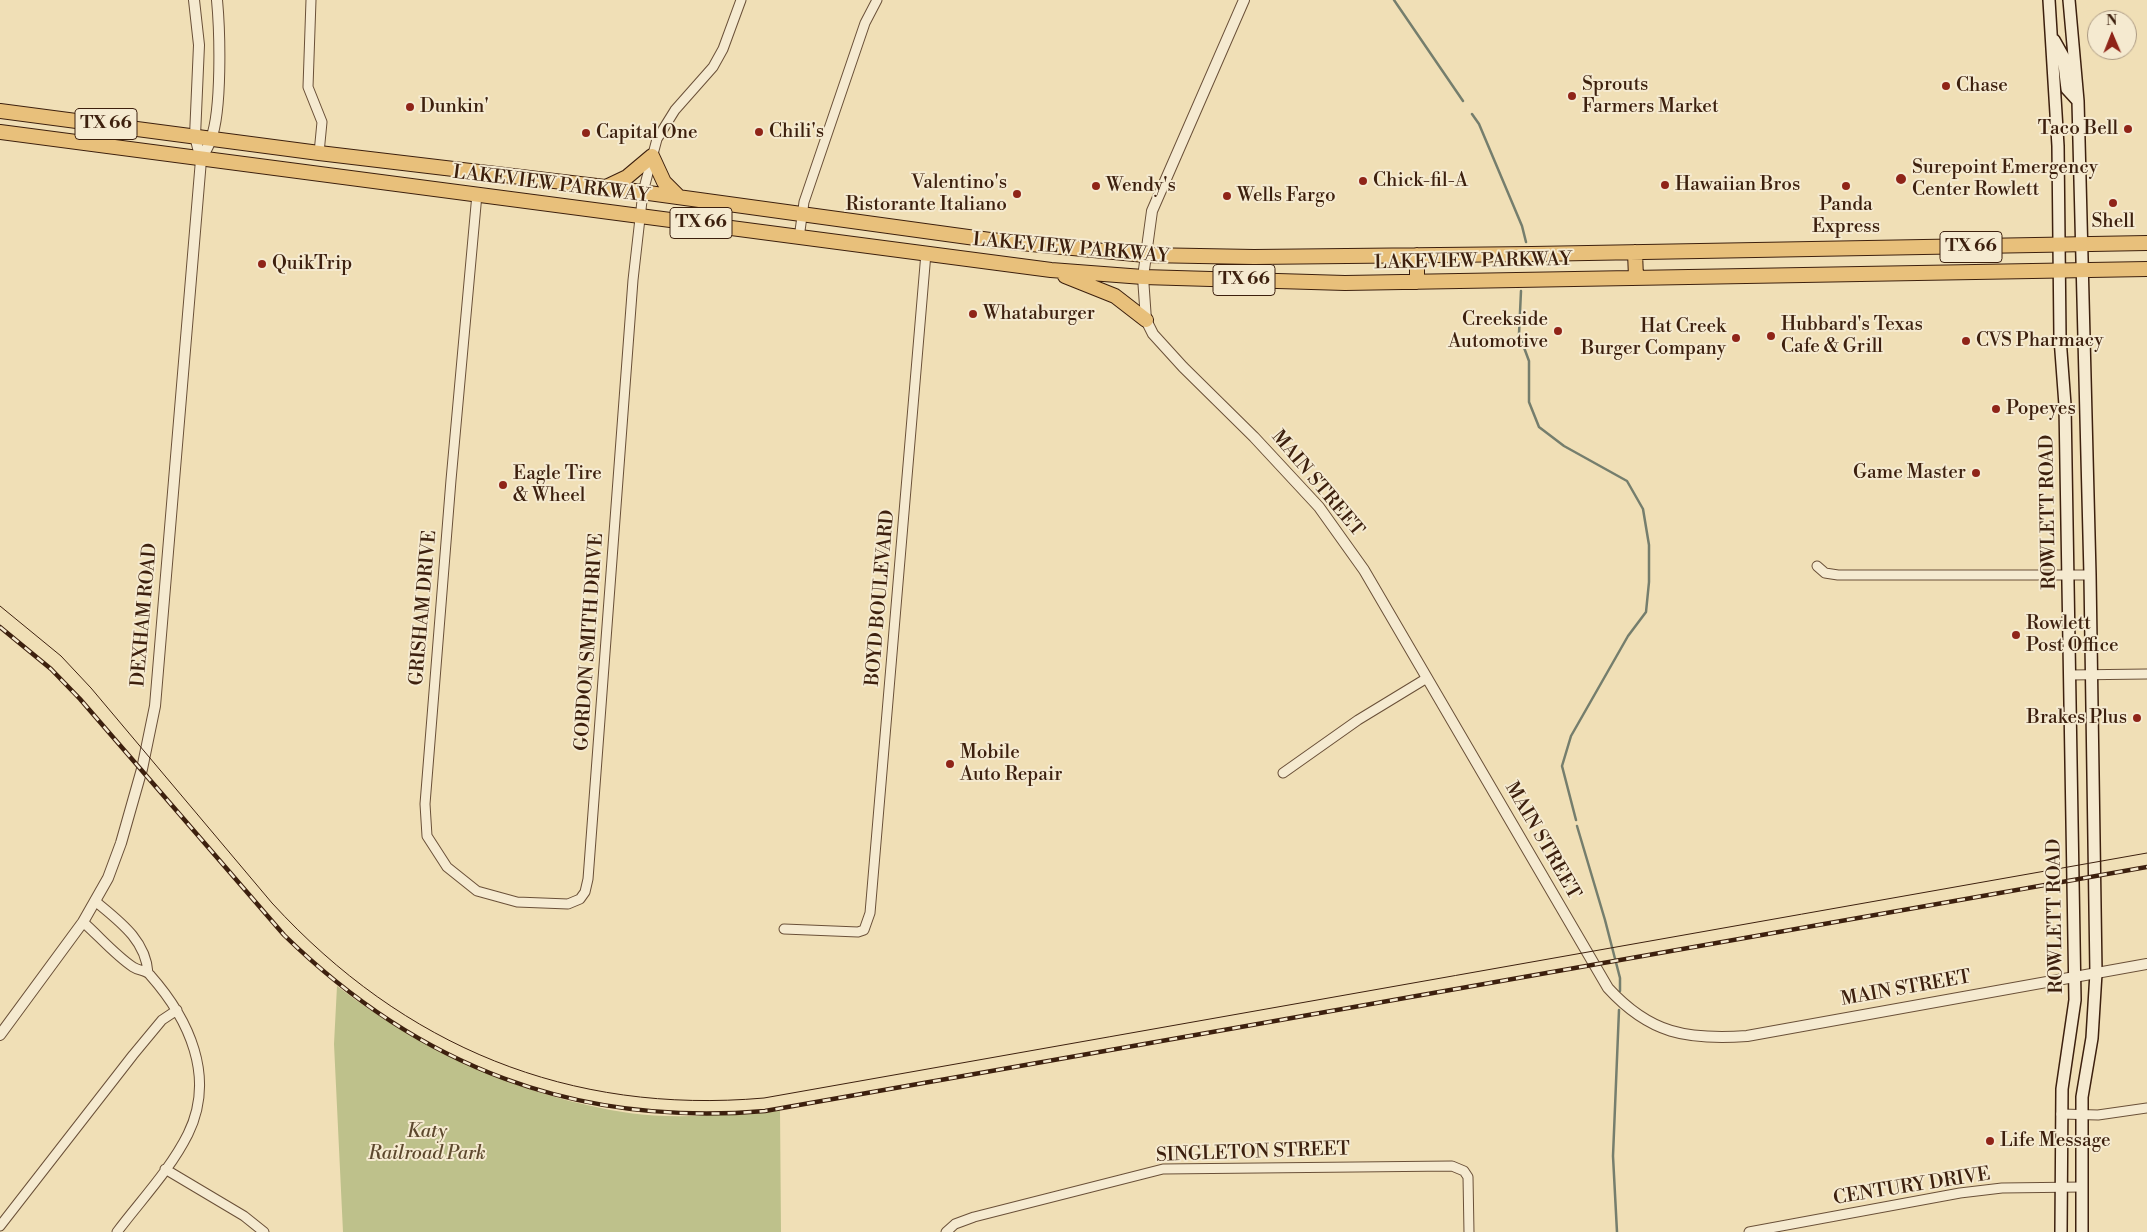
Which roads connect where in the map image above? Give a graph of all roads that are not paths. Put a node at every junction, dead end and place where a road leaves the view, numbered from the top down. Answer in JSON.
{"nodes":[{"id":1,"x":194,"y":0,"type":"edge"},
{"id":2,"x":217,"y":0,"type":"edge"},
{"id":3,"x":311,"y":0,"type":"edge"},
{"id":4,"x":741,"y":0,"type":"edge"},
{"id":5,"x":877,"y":0,"type":"edge"},
{"id":6,"x":1244,"y":0,"type":"edge"},
{"id":7,"x":2049,"y":0,"type":"edge"},
{"id":8,"x":2069,"y":0,"type":"edge"},
{"id":9,"x":2074,"y":0,"type":"edge"},
{"id":10,"x":2070,"y":14,"type":"junction"},
{"id":11,"x":2052,"y":36,"type":"junction"},
{"id":12,"x":2078,"y":101,"type":"junction"},
{"id":13,"x":0,"y":110,"type":"edge"},
{"id":14,"x":0,"y":132,"type":"edge"},
{"id":15,"x":195,"y":136,"type":"junction"},
{"id":16,"x":212,"y":138,"type":"junction"},
{"id":17,"x":319,"y":153,"type":"junction"},
{"id":18,"x":652,"y":156,"type":"junction"},
{"id":19,"x":201,"y":160,"type":"junction"},
{"id":20,"x":480,"y":173,"type":"junction"},
{"id":21,"x":605,"y":187,"type":"junction"},
{"id":22,"x":643,"y":192,"type":"junction"},
{"id":23,"x":477,"y":194,"type":"junction"},
{"id":24,"x":679,"y":198,"type":"junction"},
{"id":25,"x":640,"y":214,"type":"junction"},
{"id":26,"x":801,"y":216,"type":"junction"},
{"id":27,"x":919,"y":231,"type":"junction"},
{"id":28,"x":935,"y":233,"type":"junction"},
{"id":29,"x":798,"y":238,"type":"junction"},
{"id":30,"x":2147,"y":243,"type":"edge"},
{"id":31,"x":2081,"y":244,"type":"junction"},
{"id":32,"x":2060,"y":245,"type":"junction"},
{"id":33,"x":1820,"y":250,"type":"junction"},
{"id":34,"x":1635,"y":252,"type":"junction"},
{"id":35,"x":926,"y":253,"type":"junction"},
{"id":36,"x":1417,"y":255,"type":"junction"},
{"id":37,"x":1145,"y":256,"type":"junction"},
{"id":38,"x":2147,"y":269,"type":"edge"},
{"id":39,"x":1051,"y":270,"type":"junction"},
{"id":40,"x":2081,"y":270,"type":"junction"},
{"id":41,"x":2059,"y":271,"type":"junction"},
{"id":42,"x":1821,"y":274,"type":"junction"},
{"id":43,"x":1143,"y":277,"type":"junction"},
{"id":44,"x":1636,"y":278,"type":"junction"},
{"id":45,"x":1417,"y":282,"type":"junction"},
{"id":46,"x":1146,"y":320,"type":"junction"},
{"id":47,"x":1817,"y":566,"type":"dead end"},
{"id":48,"x":2067,"y":574,"type":"junction"},
{"id":49,"x":2090,"y":575,"type":"junction"},
{"id":50,"x":2092,"y":674,"type":"junction"},
{"id":51,"x":2147,"y":674,"type":"edge"},
{"id":52,"x":2070,"y":675,"type":"junction"},
{"id":53,"x":1426,"y":678,"type":"junction"},
{"id":54,"x":1283,"y":773,"type":"dead end"},
{"id":55,"x":585,"y":892,"type":"joint"},
{"id":56,"x":95,"y":901,"type":"junction"},
{"id":57,"x":83,"y":922,"type":"junction"},
{"id":58,"x":784,"y":929,"type":"dead end"},
{"id":59,"x":2147,"y":964,"type":"edge"},
{"id":60,"x":148,"y":973,"type":"junction"},
{"id":61,"x":2096,"y":973,"type":"junction"},
{"id":62,"x":2074,"y":977,"type":"junction"},
{"id":63,"x":177,"y":1010,"type":"junction"},
{"id":64,"x":0,"y":1035,"type":"edge"},
{"id":65,"x":2147,"y":1108,"type":"edge"},
{"id":66,"x":2061,"y":1114,"type":"junction"},
{"id":67,"x":2082,"y":1115,"type":"junction"},
{"id":68,"x":165,"y":1170,"type":"junction"},
{"id":69,"x":2061,"y":1187,"type":"junction"},
{"id":70,"x":2082,"y":1187,"type":"junction"},
{"id":71,"x":0,"y":1226,"type":"edge"},
{"id":72,"x":117,"y":1232,"type":"edge"},
{"id":73,"x":264,"y":1232,"type":"edge"},
{"id":74,"x":946,"y":1232,"type":"edge"},
{"id":75,"x":1469,"y":1232,"type":"edge"},
{"id":76,"x":1749,"y":1232,"type":"edge"},
{"id":77,"x":2061,"y":1232,"type":"edge"},
{"id":78,"x":2082,"y":1232,"type":"edge"}],
"edges":[{"from":1,"to":15,"type":"street","name":"DEXHAM ROAD"},
{"from":2,"to":16,"type":"street","name":"DEXHAM ROAD"},
{"from":3,"to":17,"type":"street"},
{"from":4,"to":18,"type":"street","name":"GORDON SMITH DRIVE"},
{"from":5,"to":26,"type":"street"},
{"from":6,"to":37,"type":"street","name":"MAIN STREET"},
{"from":7,"to":11,"type":"main road","name":"ROWLETT ROAD"},
{"from":8,"to":10,"type":"main road","name":"ROWLETT ROAD"},
{"from":9,"to":10,"type":"main road"},
{"from":10,"to":12,"type":"main road","name":"ROWLETT ROAD"},
{"from":11,"to":12,"type":"main road"},
{"from":11,"to":32,"type":"main road","name":"ROWLETT ROAD"},
{"from":12,"to":31,"type":"main road","name":"ROWLETT ROAD"},
{"from":13,"to":15,"type":"main road","name":"LAKEVIEW PARKWAY","number":"TX 66"},
{"from":14,"to":19,"type":"main road","name":"LAKEVIEW PARKWAY","number":"TX 66"},
{"from":15,"to":16,"type":"main road","name":"LAKEVIEW PARKWAY","number":"TX 66"},
{"from":15,"to":19,"type":"street","name":"DEXHAM ROAD"},
{"from":16,"to":17,"type":"main road","name":"LAKEVIEW PARKWAY","number":"TX 66"},
{"from":16,"to":19,"type":"street","name":"DEXHAM ROAD"},
{"from":17,"to":20,"type":"main road","name":"LAKEVIEW PARKWAY","number":"TX 66"},
{"from":18,"to":21,"type":"main road"},
{"from":18,"to":22,"type":"street","name":"GORDON SMITH DRIVE"},
{"from":18,"to":24,"type":"main road"},
{"from":19,"to":23,"type":"main road","name":"LAKEVIEW PARKWAY","number":"TX 66"},
{"from":19,"to":56,"type":"street","name":"DEXHAM ROAD"},
{"from":20,"to":21,"type":"main road","name":"LAKEVIEW PARKWAY","number":"TX 66"},
{"from":20,"to":23,"type":"main road"},
{"from":21,"to":22,"type":"main road","name":"LAKEVIEW PARKWAY","number":"TX 66"},
{"from":22,"to":24,"type":"main road","name":"LAKEVIEW PARKWAY","number":"TX 66"},
{"from":22,"to":25,"type":"street","name":"GORDON SMITH DRIVE"},
{"from":23,"to":25,"type":"main road","name":"LAKEVIEW PARKWAY","number":"TX 66"},
{"from":23,"to":55,"type":"street","name":"GRISHAM DRIVE"},
{"from":24,"to":26,"type":"main road","name":"LAKEVIEW PARKWAY","number":"TX 66"},
{"from":25,"to":29,"type":"main road","name":"LAKEVIEW PARKWAY","number":"TX 66"},
{"from":25,"to":55,"type":"street","name":"GORDON SMITH DRIVE"},
{"from":26,"to":27,"type":"main road","name":"LAKEVIEW PARKWAY","number":"TX 66"},
{"from":26,"to":29,"type":"street"},
{"from":27,"to":28,"type":"main road","name":"LAKEVIEW PARKWAY","number":"TX 66"},
{"from":27,"to":35,"type":"main road"},
{"from":28,"to":35,"type":"main road"},
{"from":28,"to":37,"type":"main road","name":"LAKEVIEW PARKWAY","number":"TX 66"},
{"from":29,"to":35,"type":"main road","name":"LAKEVIEW PARKWAY","number":"TX 66"},
{"from":30,"to":31,"type":"main road","name":"LAKEVIEW PARKWAY","number":"TX 66"},
{"from":31,"to":32,"type":"main road","name":"LAKEVIEW PARKWAY","number":"TX 66"},
{"from":31,"to":40,"type":"main road","name":"ROWLETT ROAD"},
{"from":32,"to":33,"type":"main road","name":"LAKEVIEW PARKWAY","number":"TX 66"},
{"from":32,"to":41,"type":"main road","name":"ROWLETT ROAD"},
{"from":33,"to":34,"type":"main road","name":"LAKEVIEW PARKWAY","number":"TX 66"},
{"from":33,"to":42,"type":"main road"},
{"from":34,"to":36,"type":"main road","name":"LAKEVIEW PARKWAY","number":"TX 66"},
{"from":34,"to":44,"type":"main road"},
{"from":35,"to":39,"type":"main road","name":"LAKEVIEW PARKWAY","number":"TX 66"},
{"from":35,"to":58,"type":"street","name":"BOYD BOULEVARD"},
{"from":36,"to":37,"type":"main road","name":"LAKEVIEW PARKWAY","number":"TX 66"},
{"from":36,"to":45,"type":"main road"},
{"from":37,"to":43,"type":"street","name":"MAIN STREET"},
{"from":38,"to":40,"type":"main road","name":"LAKEVIEW PARKWAY","number":"TX 66"},
{"from":39,"to":43,"type":"main road","name":"LAKEVIEW PARKWAY","number":"TX 66"},
{"from":39,"to":46,"type":"main road"},
{"from":40,"to":41,"type":"main road","name":"LAKEVIEW PARKWAY","number":"TX 66"},
{"from":40,"to":49,"type":"main road","name":"ROWLETT ROAD"},
{"from":41,"to":42,"type":"main road","name":"LAKEVIEW PARKWAY","number":"TX 66"},
{"from":41,"to":48,"type":"main road","name":"ROWLETT ROAD"},
{"from":42,"to":44,"type":"main road","name":"LAKEVIEW PARKWAY","number":"TX 66"},
{"from":43,"to":45,"type":"main road","name":"LAKEVIEW PARKWAY","number":"TX 66"},
{"from":43,"to":46,"type":"street","name":"MAIN STREET"},
{"from":44,"to":45,"type":"main road","name":"LAKEVIEW PARKWAY","number":"TX 66"},
{"from":46,"to":53,"type":"street","name":"MAIN STREET"},
{"from":47,"to":48,"type":"street"},
{"from":48,"to":49,"type":"street"},
{"from":48,"to":52,"type":"main road","name":"ROWLETT ROAD"},
{"from":49,"to":50,"type":"main road","name":"ROWLETT ROAD"},
{"from":50,"to":51,"type":"street"},
{"from":50,"to":52,"type":"street"},
{"from":50,"to":61,"type":"main road","name":"ROWLETT ROAD"},
{"from":52,"to":62,"type":"main road","name":"ROWLETT ROAD"},
{"from":53,"to":54,"type":"street"},
{"from":53,"to":62,"type":"street","name":"MAIN STREET"},
{"from":56,"to":57,"type":"street","name":"DEXHAM ROAD"},
{"from":56,"to":60,"type":"street"},
{"from":57,"to":60,"type":"street"},
{"from":57,"to":64,"type":"street","name":"DEXHAM ROAD"},
{"from":59,"to":61,"type":"street","name":"MAIN STREET"},
{"from":60,"to":63,"type":"street"},
{"from":61,"to":62,"type":"street","name":"MAIN STREET"},
{"from":61,"to":67,"type":"main road","name":"ROWLETT ROAD"},
{"from":62,"to":66,"type":"main road","name":"ROWLETT ROAD"},
{"from":63,"to":68,"type":"street"},
{"from":63,"to":71,"type":"street"},
{"from":65,"to":67,"type":"street"},
{"from":66,"to":67,"type":"street"},
{"from":66,"to":69,"type":"main road","name":"ROWLETT ROAD"},
{"from":67,"to":70,"type":"main road","name":"ROWLETT ROAD"},
{"from":68,"to":72,"type":"street"},
{"from":68,"to":73,"type":"street"},
{"from":69,"to":70,"type":"street","name":"CENTURY DRIVE"},
{"from":69,"to":76,"type":"street","name":"CENTURY DRIVE"},
{"from":69,"to":77,"type":"main road","name":"ROWLETT ROAD"},
{"from":70,"to":78,"type":"main road","name":"ROWLETT ROAD"},
{"from":74,"to":75,"type":"street","name":"SINGLETON STREET"}]}
